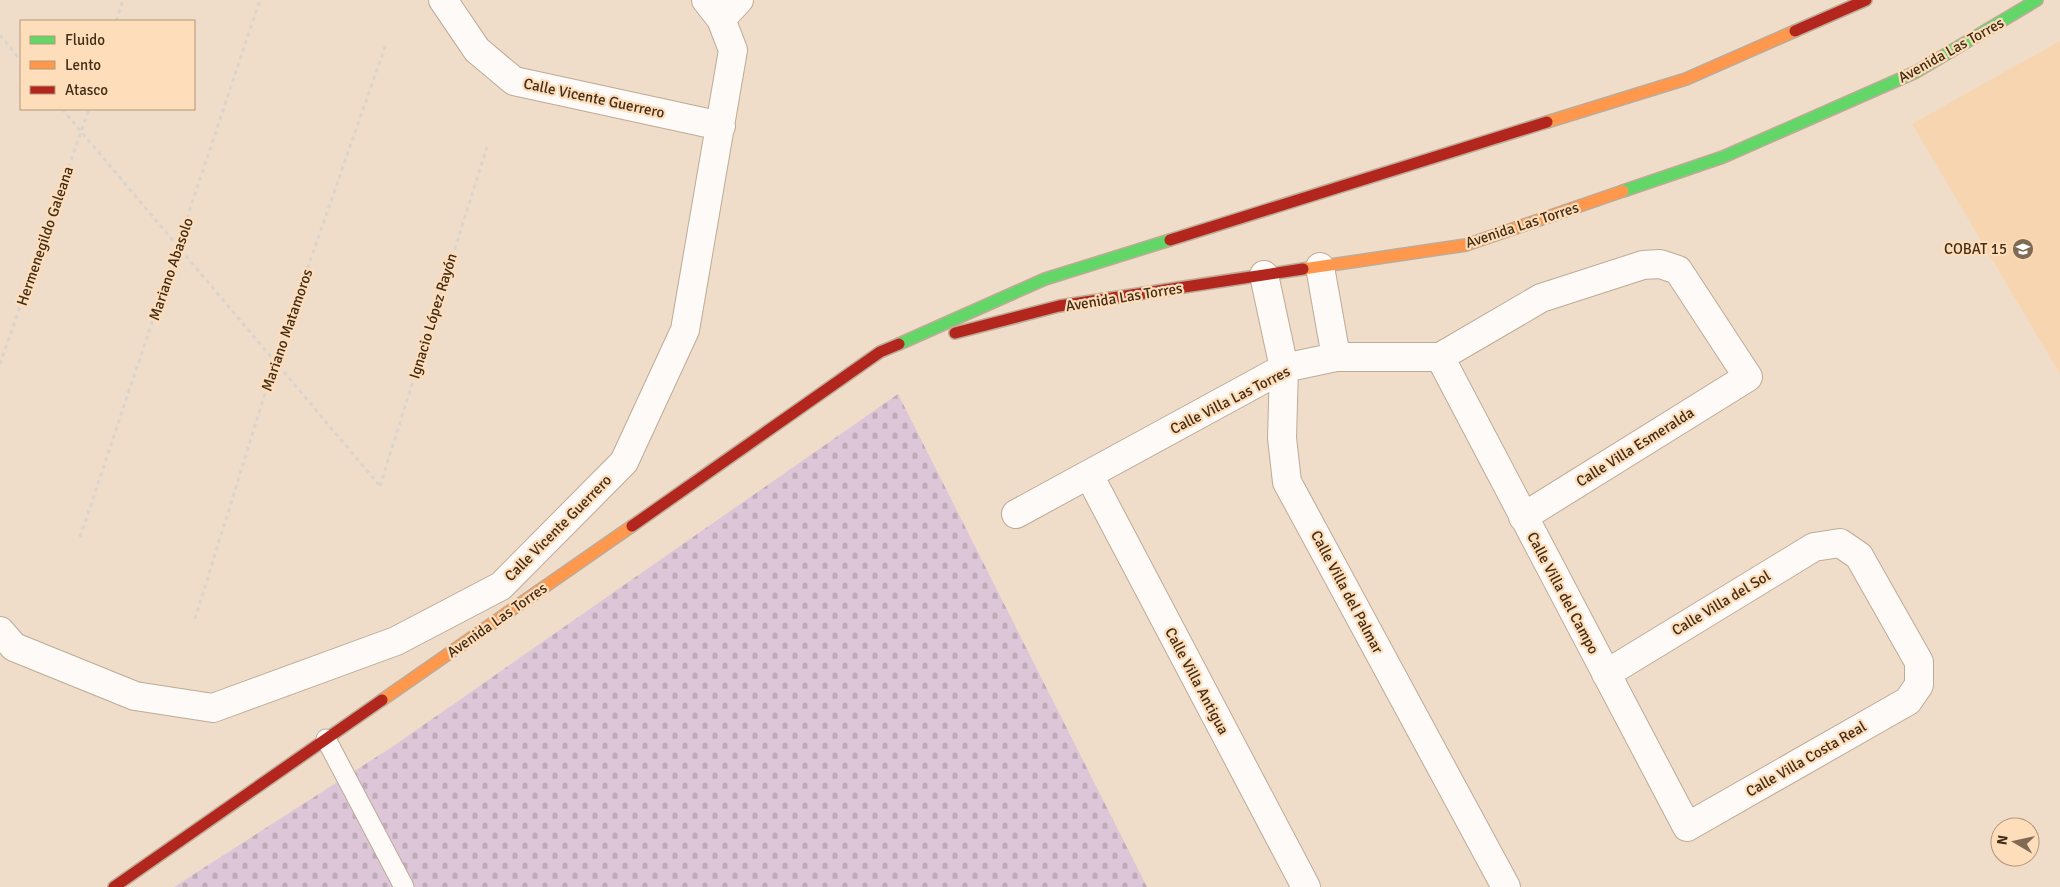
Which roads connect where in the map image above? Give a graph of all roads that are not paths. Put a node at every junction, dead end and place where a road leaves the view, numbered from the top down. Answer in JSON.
{"nodes":[{"id":1,"x":443,"y":0,"type":"edge"},
{"id":2,"x":1866,"y":0,"type":"edge"},
{"id":3,"x":2037,"y":0,"type":"edge"},
{"id":4,"x":722,"y":6,"type":"edge"},
{"id":5,"x":721,"y":126,"type":"junction"},
{"id":6,"x":1320,"y":267,"type":"junction"},
{"id":7,"x":1264,"y":275,"type":"junction"},
{"id":8,"x":880,"y":352,"type":"junction"},
{"id":9,"x":1336,"y":358,"type":"junction"},
{"id":10,"x":1440,"y":358,"type":"junction"},
{"id":11,"x":1284,"y":368,"type":"junction"},
{"id":12,"x":1089,"y":474,"type":"junction"},
{"id":13,"x":1016,"y":514,"type":"dead end"},
{"id":14,"x":1523,"y":517,"type":"junction"},
{"id":15,"x":0,"y":631,"type":"edge"},
{"id":16,"x":1606,"y":674,"type":"junction"},
{"id":17,"x":1919,"y":685,"type":"joint"},
{"id":18,"x":326,"y":739,"type":"junction"},
{"id":19,"x":1687,"y":827,"type":"joint"},
{"id":20,"x":114,"y":887,"type":"edge"},
{"id":21,"x":404,"y":887,"type":"edge"},
{"id":22,"x":1306,"y":887,"type":"edge"},
{"id":23,"x":1506,"y":887,"type":"edge"}],
"edges":[{"from":1,"to":5,"type":"street","name":"Calle Vicente Guerrero"},
{"from":2,"to":8,"type":"main road","name":"Avenida Las Torres"},
{"from":3,"to":6,"type":"main road","name":"Avenida Las Torres"},
{"from":4,"to":5,"type":"street","name":"Calle Vicente Guerrero"},
{"from":5,"to":15,"type":"street","name":"Calle Vicente Guerrero"},
{"from":6,"to":7,"type":"main road","name":"Avenida Las Torres"},
{"from":6,"to":9,"type":"street"},
{"from":7,"to":8,"type":"main road","name":"Avenida Las Torres"},
{"from":7,"to":11,"type":"street","name":"Calle Villa del Palmar"},
{"from":8,"to":18,"type":"main road","name":"Avenida Las Torres"},
{"from":9,"to":10,"type":"street","name":"Calle Villa Las Torres"},
{"from":9,"to":11,"type":"street","name":"Calle Villa Las Torres"},
{"from":10,"to":14,"type":"street","name":"Calle Villa del Campo"},
{"from":10,"to":14,"type":"street","name":"Calle Villa Esmeralda"},
{"from":11,"to":12,"type":"street","name":"Calle Villa Las Torres"},
{"from":11,"to":23,"type":"street","name":"Calle Villa del Palmar"},
{"from":12,"to":13,"type":"street","name":"Calle Villa Las Torres"},
{"from":12,"to":22,"type":"street","name":"Calle Villa Antigua"},
{"from":14,"to":16,"type":"street","name":"Calle Villa del Campo"},
{"from":16,"to":17,"type":"street","name":"Calle Villa del Sol"},
{"from":16,"to":19,"type":"street","name":"Calle Villa del Campo"},
{"from":17,"to":19,"type":"street","name":"Calle Villa Costa Real"},
{"from":18,"to":20,"type":"main road","name":"Avenida Las Torres"},
{"from":18,"to":21,"type":"lane"}]}
